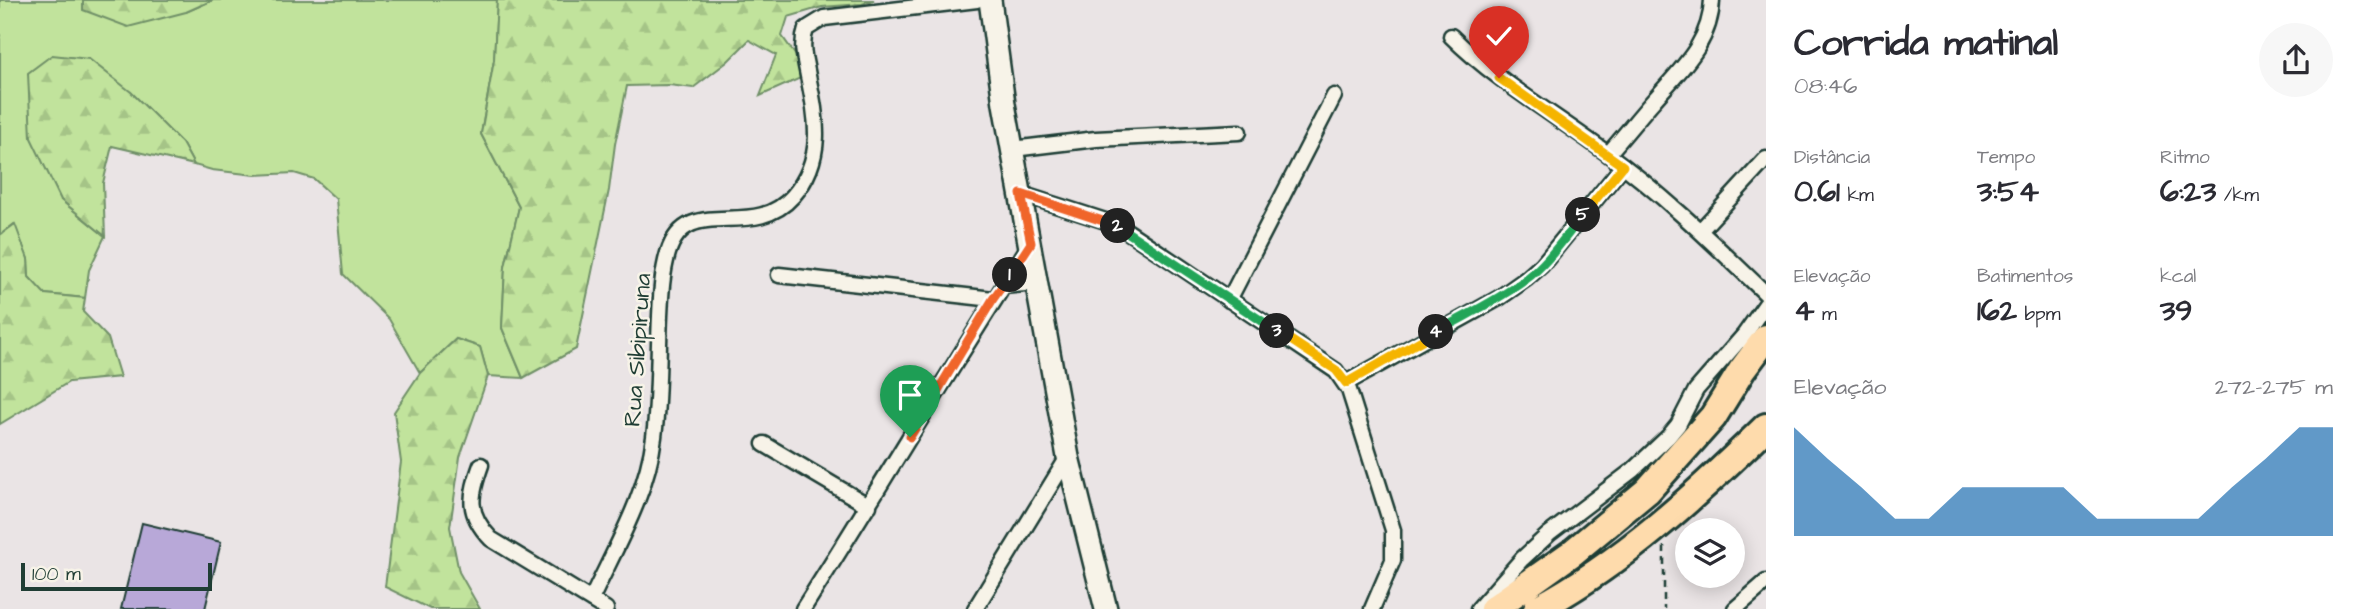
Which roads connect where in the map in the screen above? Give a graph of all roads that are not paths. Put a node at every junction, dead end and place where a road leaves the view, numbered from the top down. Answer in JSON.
{"nodes":[{"id":1,"x":976,"y":0,"type":"edge"},
{"id":2,"x":990,"y":0,"type":"edge"},
{"id":3,"x":1712,"y":0,"type":"edge"},
{"id":4,"x":1451,"y":36,"type":"dead end"},
{"id":5,"x":1334,"y":96,"type":"dead end"},
{"id":6,"x":1239,"y":132,"type":"dead end"},
{"id":7,"x":1013,"y":149,"type":"junction"},
{"id":8,"x":1608,"y":154,"type":"junction"},
{"id":9,"x":1766,"y":159,"type":"edge"},
{"id":10,"x":1623,"y":166,"type":"junction"},
{"id":11,"x":1021,"y":194,"type":"junction"},
{"id":12,"x":1700,"y":231,"type":"junction"},
{"id":13,"x":1031,"y":243,"type":"junction"},
{"id":14,"x":779,"y":275,"type":"dead end"},
{"id":15,"x":1037,"y":283,"type":"junction"},
{"id":16,"x":1003,"y":286,"type":"junction"},
{"id":17,"x":1766,"y":294,"type":"edge"},
{"id":18,"x":993,"y":299,"type":"junction"},
{"id":19,"x":1229,"y":300,"type":"junction"},
{"id":20,"x":1766,"y":304,"type":"edge"},
{"id":21,"x":1758,"y":340,"type":"edge"},
{"id":22,"x":1346,"y":383,"type":"junction"},
{"id":23,"x":1766,"y":412,"type":"edge"},
{"id":24,"x":1766,"y":427,"type":"edge"},
{"id":25,"x":764,"y":444,"type":"dead end"},
{"id":26,"x":1068,"y":457,"type":"junction"},
{"id":27,"x":481,"y":465,"type":"dead end"},
{"id":28,"x":1647,"y":491,"type":"junction"},
{"id":29,"x":869,"y":506,"type":"junction"},
{"id":30,"x":1615,"y":560,"type":"junction"},
{"id":31,"x":1766,"y":582,"type":"edge"},
{"id":32,"x":591,"y":600,"type":"junction"},
{"id":33,"x":606,"y":609,"type":"edge"},
{"id":34,"x":803,"y":609,"type":"edge"},
{"id":35,"x":975,"y":609,"type":"edge"},
{"id":36,"x":1106,"y":609,"type":"edge"},
{"id":37,"x":1373,"y":609,"type":"edge"},
{"id":38,"x":1478,"y":609,"type":"edge"},
{"id":39,"x":1493,"y":609,"type":"edge"},
{"id":40,"x":1537,"y":609,"type":"edge"},
{"id":41,"x":1735,"y":609,"type":"edge"}],
"edges":[{"from":1,"to":32,"type":"street","name":"Rua Sibipiruna"},
{"from":2,"to":7,"type":"main road"},
{"from":3,"to":8,"type":"street"},
{"from":4,"to":8,"type":"street"},
{"from":5,"to":19,"type":"street"},
{"from":6,"to":7,"type":"street"},
{"from":7,"to":11,"type":"main road"},
{"from":8,"to":10,"type":"street"},
{"from":9,"to":12,"type":"street"},
{"from":10,"to":12,"type":"street"},
{"from":10,"to":22,"type":"street"},
{"from":11,"to":13,"type":"main road"},
{"from":11,"to":19,"type":"street"},
{"from":12,"to":17,"type":"street"},
{"from":13,"to":15,"type":"main road"},
{"from":13,"to":16,"type":"street"},
{"from":14,"to":18,"type":"street"},
{"from":15,"to":16,"type":"street"},
{"from":15,"to":26,"type":"main road"},
{"from":16,"to":18,"type":"street"},
{"from":18,"to":29,"type":"street"},
{"from":19,"to":22,"type":"street"},
{"from":20,"to":21,"type":"street"},
{"from":21,"to":28,"type":"highway"},
{"from":21,"to":28,"type":"highway"},
{"from":21,"to":38,"type":"street"},
{"from":22,"to":37,"type":"street"},
{"from":23,"to":30,"type":"highway"},
{"from":24,"to":30,"type":"highway"},
{"from":25,"to":29,"type":"street"},
{"from":26,"to":35,"type":"street"},
{"from":26,"to":36,"type":"main road"},
{"from":27,"to":32,"type":"street"},
{"from":28,"to":39,"type":"highway"},
{"from":29,"to":34,"type":"street"},
{"from":30,"to":40,"type":"highway"},
{"from":31,"to":41,"type":"street"},
{"from":32,"to":33,"type":"street"}]}
